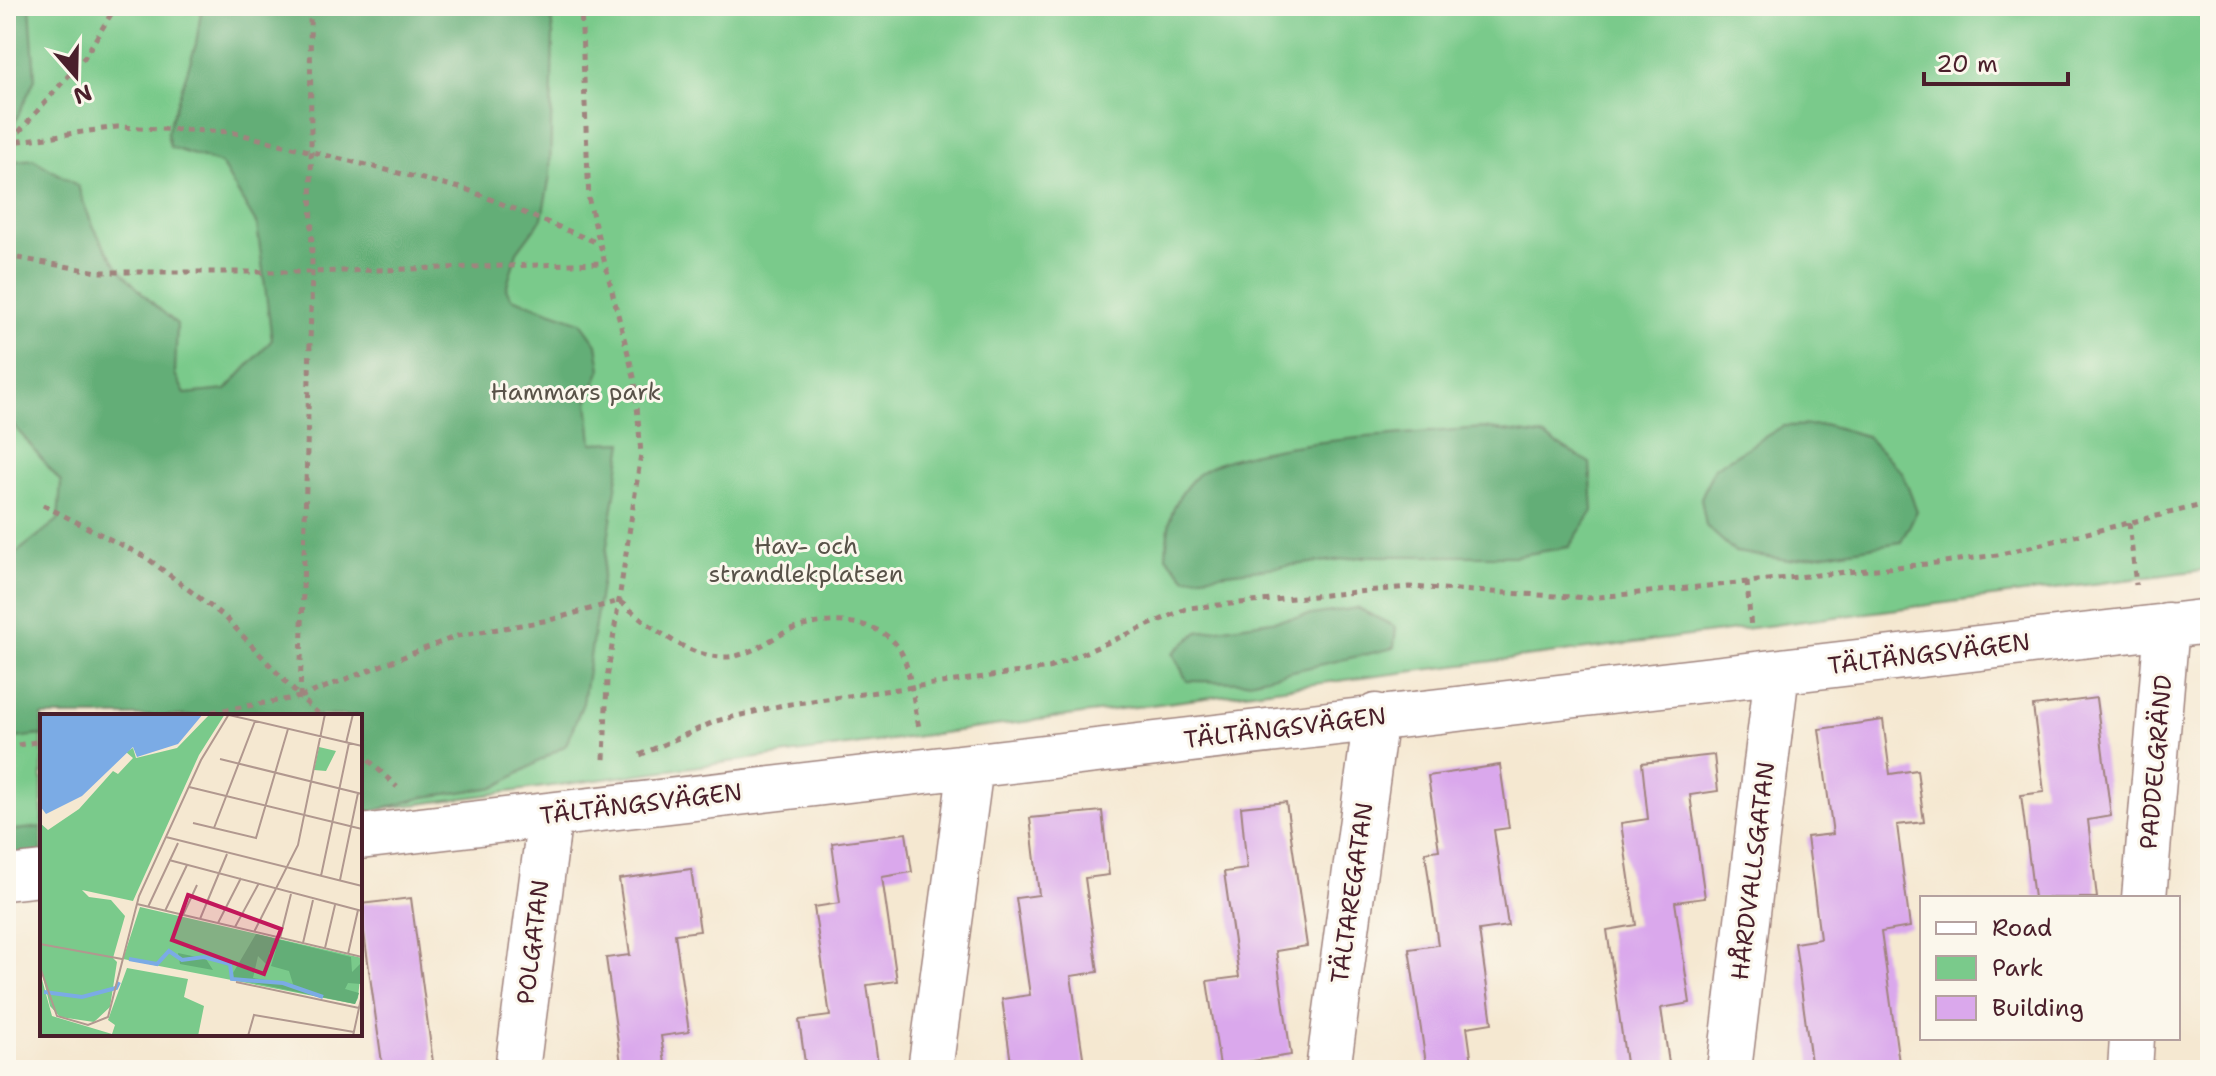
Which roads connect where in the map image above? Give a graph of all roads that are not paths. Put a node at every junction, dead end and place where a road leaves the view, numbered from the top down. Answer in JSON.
{"nodes":[{"id":1,"x":2210,"y":621,"type":"edge"},
{"id":2,"x":2154,"y":627,"type":"junction"},
{"id":3,"x":1777,"y":672,"type":"junction"},
{"id":4,"x":1376,"y":716,"type":"junction"},
{"id":5,"x":951,"y":768,"type":"junction"},
{"id":6,"x":566,"y":813,"type":"junction"},
{"id":7,"x":362,"y":837,"type":"edge"},
{"id":8,"x":40,"y":874,"type":"edge"},
{"id":9,"x":6,"y":878,"type":"edge"},
{"id":10,"x":2144,"y":896,"type":"edge"},
{"id":11,"x":2132,"y":1040,"type":"edge"},
{"id":12,"x":517,"y":1070,"type":"edge"},
{"id":13,"x":930,"y":1070,"type":"edge"},
{"id":14,"x":1328,"y":1070,"type":"edge"},
{"id":15,"x":1729,"y":1070,"type":"edge"},
{"id":16,"x":2130,"y":1070,"type":"edge"}],
"edges":[{"from":1,"to":2,"type":"street","name":"TÄLTÄNGSVÄGEN"},
{"from":2,"to":3,"type":"street","name":"TÄLTÄNGSVÄGEN"},
{"from":2,"to":10,"type":"street","name":"PADDELGRÄND"},
{"from":3,"to":4,"type":"street","name":"TÄLTÄNGSVÄGEN"},
{"from":3,"to":15,"type":"street","name":"HÅRDVALLSGATAN"},
{"from":4,"to":5,"type":"street","name":"TÄLTÄNGSVÄGEN"},
{"from":4,"to":14,"type":"street","name":"TÄLTAREGATAN"},
{"from":5,"to":6,"type":"street","name":"TÄLTÄNGSVÄGEN"},
{"from":5,"to":13,"type":"street"},
{"from":6,"to":7,"type":"street","name":"TÄLTÄNGSVÄGEN"},
{"from":6,"to":12,"type":"street","name":"POLGATAN"},
{"from":8,"to":9,"type":"street"},
{"from":11,"to":16,"type":"street"}]}
